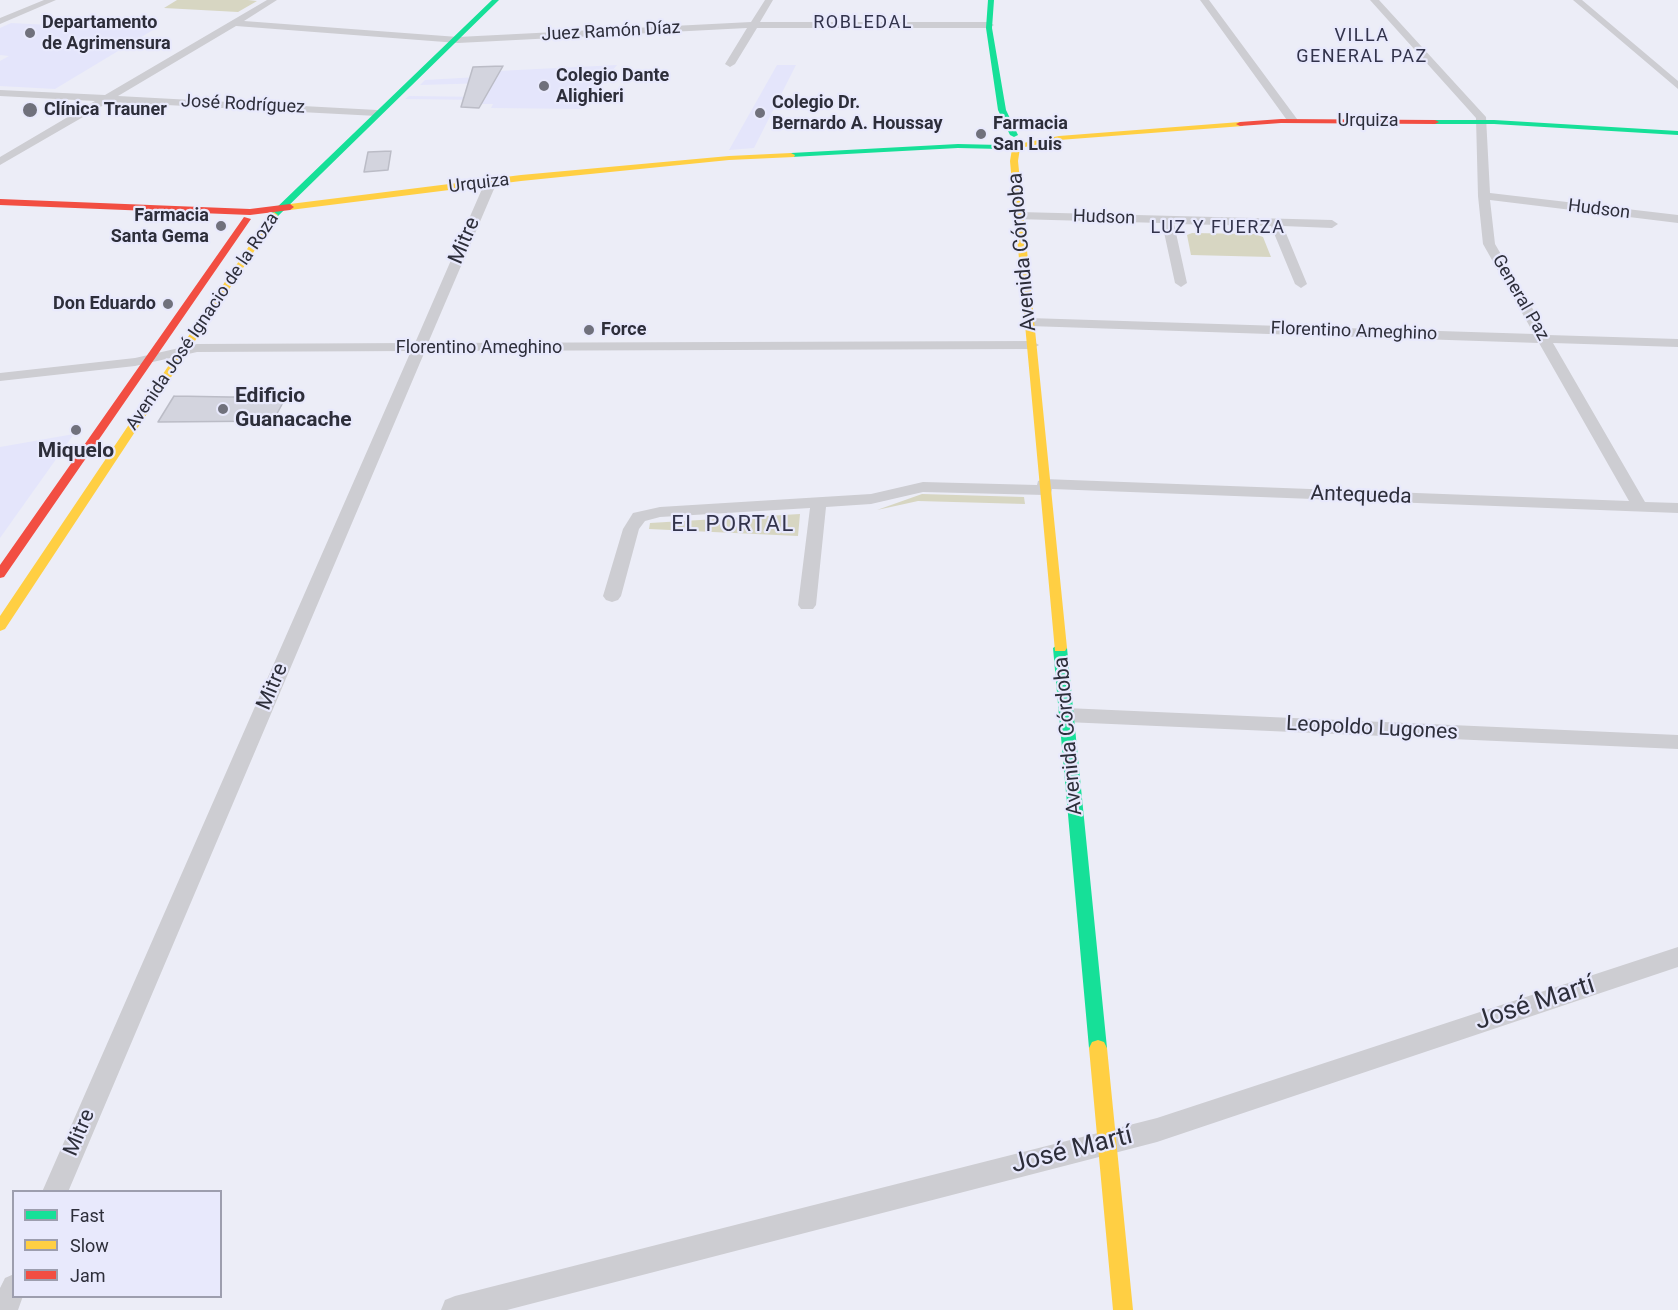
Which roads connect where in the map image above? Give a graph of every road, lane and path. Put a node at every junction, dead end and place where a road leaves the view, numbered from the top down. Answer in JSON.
{"nodes":[{"id":1,"x":52,"y":0,"type":"edge"},
{"id":2,"x":273,"y":0,"type":"edge"},
{"id":3,"x":477,"y":0,"type":"edge"},
{"id":4,"x":769,"y":0,"type":"edge"},
{"id":5,"x":991,"y":0,"type":"edge"},
{"id":6,"x":1204,"y":0,"type":"edge"},
{"id":7,"x":1374,"y":0,"type":"edge"},
{"id":8,"x":1577,"y":0,"type":"edge"},
{"id":9,"x":493,"y":1,"type":"edge"},
{"id":10,"x":457,"y":18,"type":"junction"},
{"id":11,"x":0,"y":21,"type":"edge"},
{"id":12,"x":234,"y":23,"type":"junction"},
{"id":13,"x":753,"y":25,"type":"junction"},
{"id":14,"x":989,"y":25,"type":"junction"},
{"id":15,"x":435,"y":39,"type":"junction"},
{"id":16,"x":453,"y":40,"type":"junction"},
{"id":17,"x":417,"y":55,"type":"dead end"},
{"id":18,"x":730,"y":64,"type":"dead end"},
{"id":19,"x":1678,"y":86,"type":"edge"},
{"id":20,"x":0,"y":93,"type":"edge"},
{"id":21,"x":374,"y":95,"type":"dead end"},
{"id":22,"x":108,"y":98,"type":"junction"},
{"id":23,"x":356,"y":111,"type":"junction"},
{"id":24,"x":377,"y":113,"type":"junction"},
{"id":25,"x":1293,"y":121,"type":"junction"},
{"id":26,"x":1482,"y":122,"type":"junction"},
{"id":27,"x":339,"y":128,"type":"dead end"},
{"id":28,"x":1678,"y":133,"type":"edge"},
{"id":29,"x":1008,"y":141,"type":"junction"},
{"id":30,"x":0,"y":162,"type":"edge"},
{"id":31,"x":303,"y":170,"type":"dead end"},
{"id":32,"x":491,"y":182,"type":"junction"},
{"id":33,"x":267,"y":194,"type":"dead end"},
{"id":34,"x":1484,"y":196,"type":"junction"},
{"id":35,"x":0,"y":202,"type":"edge"},
{"id":36,"x":278,"y":209,"type":"junction"},
{"id":37,"x":252,"y":212,"type":"junction"},
{"id":38,"x":1019,"y":216,"type":"junction"},
{"id":39,"x":1678,"y":219,"type":"edge"},
{"id":40,"x":1167,"y":220,"type":"junction"},
{"id":41,"x":1276,"y":223,"type":"junction"},
{"id":42,"x":1332,"y":224,"type":"dead end"},
{"id":43,"x":1181,"y":283,"type":"dead end"},
{"id":44,"x":1301,"y":284,"type":"dead end"},
{"id":45,"x":1029,"y":322,"type":"junction"},
{"id":46,"x":1544,"y":338,"type":"junction"},
{"id":47,"x":1678,"y":343,"type":"edge"},
{"id":48,"x":1032,"y":345,"type":"junction"},
{"id":49,"x":419,"y":349,"type":"junction"},
{"id":50,"x":183,"y":351,"type":"junction"},
{"id":51,"x":150,"y":359,"type":"junction"},
{"id":52,"x":0,"y":377,"type":"edge"},
{"id":53,"x":1045,"y":487,"type":"junction"},
{"id":54,"x":818,"y":503,"type":"junction"},
{"id":55,"x":1640,"y":506,"type":"junction"},
{"id":56,"x":1678,"y":508,"type":"edge"},
{"id":57,"x":0,"y":574,"type":"edge"},
{"id":58,"x":612,"y":596,"type":"dead end"},
{"id":59,"x":807,"y":605,"type":"dead end"},
{"id":60,"x":0,"y":626,"type":"edge"},
{"id":61,"x":1066,"y":715,"type":"junction"},
{"id":62,"x":1678,"y":742,"type":"edge"},
{"id":63,"x":1678,"y":957,"type":"edge"},
{"id":64,"x":1107,"y":1142,"type":"junction"},
{"id":65,"x":55,"y":1190,"type":"edge"},
{"id":66,"x":12,"y":1292,"type":"edge"},
{"id":67,"x":4,"y":1310,"type":"edge"},
{"id":68,"x":455,"y":1310,"type":"edge"},
{"id":69,"x":1123,"y":1310,"type":"edge"}],
"edges":[{"from":1,"to":11,"type":"street"},
{"from":2,"to":12,"type":"street"},
{"from":3,"to":10,"type":"main road"},
{"from":4,"to":13,"type":"street"},
{"from":5,"to":14,"type":"main road","name":"Avenida Córdoba"},
{"from":6,"to":25,"type":"street"},
{"from":7,"to":26,"type":"street"},
{"from":8,"to":19,"type":"street"},
{"from":9,"to":16,"type":"main road","name":"Avenida José Ignacio de la Roza"},
{"from":10,"to":15,"type":"main road"},
{"from":10,"to":16,"type":"main road"},
{"from":12,"to":15,"type":"street","name":"Juez Ramón Díaz"},
{"from":12,"to":22,"type":"street"},
{"from":13,"to":14,"type":"street","name":"Juez Ramón Díaz"},
{"from":13,"to":16,"type":"street","name":"Juez Ramón Díaz"},
{"from":13,"to":18,"type":"street"},
{"from":14,"to":29,"type":"main road","name":"Avenida Córdoba"},
{"from":15,"to":16,"type":"street","name":"Juez Ramón Díaz"},
{"from":15,"to":17,"type":"main road"},
{"from":16,"to":24,"type":"main road","name":"Avenida José Ignacio de la Roza"},
{"from":20,"to":22,"type":"street","name":"José Rodríguez"},
{"from":21,"to":23,"type":"main road"},
{"from":22,"to":23,"type":"street","name":"José Rodríguez"},
{"from":22,"to":30,"type":"street"},
{"from":23,"to":24,"type":"street","name":"José Rodríguez"},
{"from":23,"to":27,"type":"main road"},
{"from":24,"to":36,"type":"main road","name":"Avenida José Ignacio de la Roza"},
{"from":25,"to":26,"type":"main road","name":"Urquiza"},
{"from":25,"to":29,"type":"main road","name":"Urquiza"},
{"from":26,"to":28,"type":"main road","name":"Urquiza"},
{"from":26,"to":34,"type":"street","name":"General Paz"},
{"from":29,"to":32,"type":"main road","name":"Urquiza"},
{"from":29,"to":38,"type":"main road","name":"Avenida Córdoba"},
{"from":31,"to":36,"type":"main road"},
{"from":32,"to":36,"type":"main road","name":"Urquiza"},
{"from":32,"to":49,"type":"street","name":"Mitre"},
{"from":33,"to":37,"type":"main road","name":"Avenida José Ignacio de la Roza"},
{"from":34,"to":39,"type":"street","name":"Hudson"},
{"from":34,"to":46,"type":"street","name":"General Paz"},
{"from":35,"to":37,"type":"main road","name":"Urquiza"},
{"from":36,"to":37,"type":"main road","name":"Urquiza"},
{"from":36,"to":50,"type":"main road","name":"Avenida José Ignacio de la Roza"},
{"from":37,"to":51,"type":"main road","name":"Avenida José Ignacio de la Roza"},
{"from":38,"to":40,"type":"street","name":"Hudson"},
{"from":38,"to":45,"type":"main road","name":"Avenida Córdoba"},
{"from":40,"to":41,"type":"street","name":"Hudson"},
{"from":40,"to":43,"type":"street"},
{"from":41,"to":42,"type":"street","name":"Hudson"},
{"from":41,"to":44,"type":"street"},
{"from":45,"to":46,"type":"street","name":"Florentino Ameghino"},
{"from":45,"to":48,"type":"main road","name":"Avenida Córdoba"},
{"from":46,"to":47,"type":"street","name":"Florentino Ameghino"},
{"from":46,"to":55,"type":"street","name":"General Paz"},
{"from":48,"to":49,"type":"street","name":"Florentino Ameghino"},
{"from":48,"to":53,"type":"main road","name":"Avenida Córdoba"},
{"from":49,"to":50,"type":"street","name":"Florentino Ameghino"},
{"from":49,"to":65,"type":"street","name":"Mitre"},
{"from":50,"to":51,"type":"street","name":"Florentino Ameghino"},
{"from":50,"to":60,"type":"main road","name":"Avenida José Ignacio de la Roza"},
{"from":51,"to":52,"type":"street","name":"Florentino Ameghino"},
{"from":51,"to":57,"type":"main road","name":"Avenida José Ignacio de la Roza"},
{"from":53,"to":54,"type":"street","name":"Antequeda"},
{"from":53,"to":55,"type":"street","name":"Antequeda"},
{"from":53,"to":61,"type":"main road","name":"Avenida Córdoba"},
{"from":54,"to":58,"type":"street","name":"Antequeda"},
{"from":54,"to":59,"type":"street"},
{"from":55,"to":56,"type":"street","name":"Antequeda"},
{"from":61,"to":62,"type":"street","name":"Leopoldo Lugones"},
{"from":61,"to":64,"type":"main road","name":"Avenida Córdoba"},
{"from":63,"to":64,"type":"street","name":"José Martí"},
{"from":64,"to":68,"type":"street","name":"José Martí"},
{"from":64,"to":69,"type":"main road","name":"Avenida Córdoba"},
{"from":66,"to":67,"type":"street"}]}
